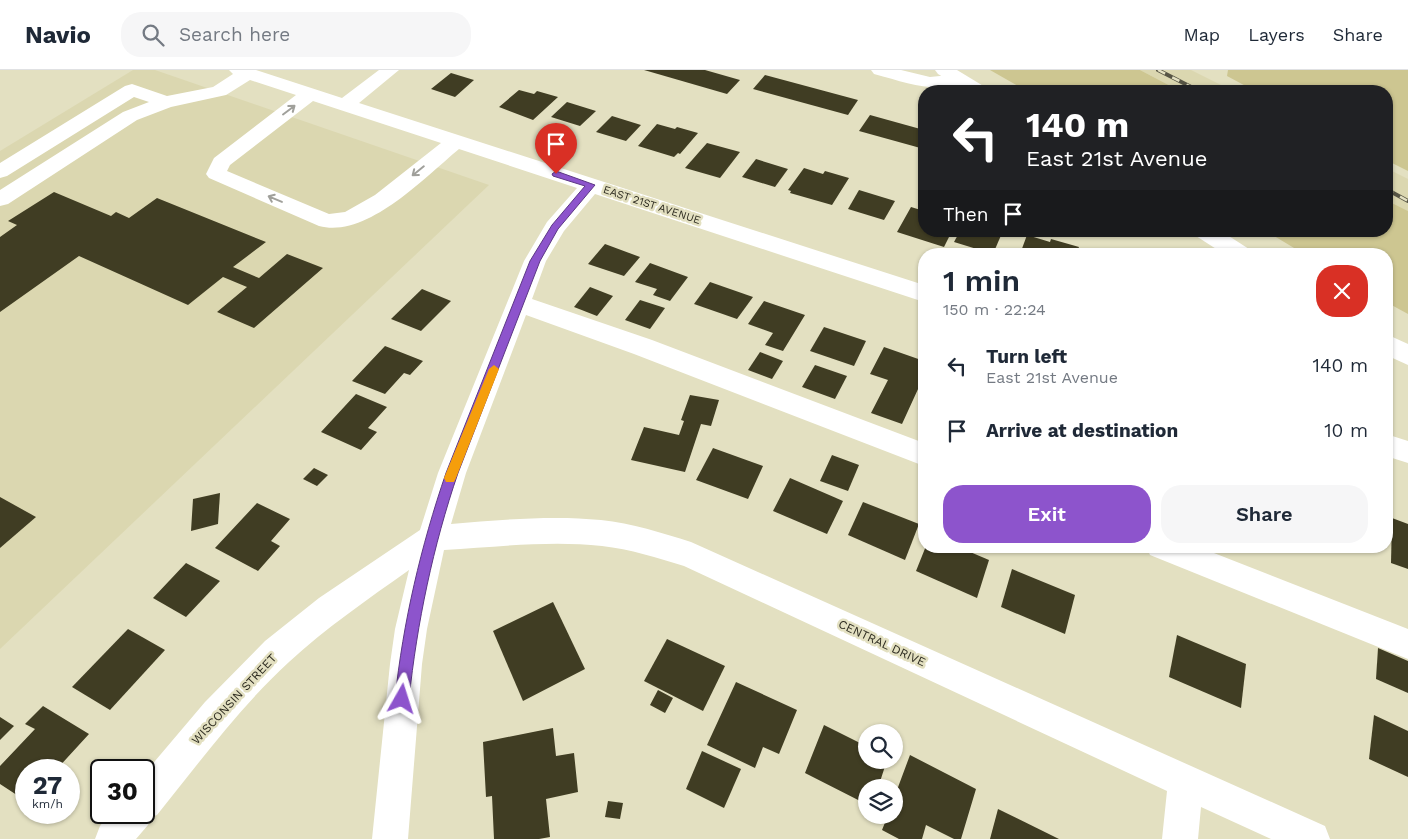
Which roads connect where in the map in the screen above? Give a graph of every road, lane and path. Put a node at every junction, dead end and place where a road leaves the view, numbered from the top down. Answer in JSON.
{"nodes":[{"id":1,"x":390,"y":70,"type":"edge"},
{"id":2,"x":880,"y":70,"type":"edge"},
{"id":3,"x":243,"y":72,"type":"edge"},
{"id":4,"x":952,"y":75,"type":"edge"},
{"id":5,"x":968,"y":85,"type":"edge"},
{"id":6,"x":310,"y":94,"type":"junction"},
{"id":7,"x":166,"y":102,"type":"junction"},
{"id":8,"x":344,"y":105,"type":"junction"},
{"id":9,"x":456,"y":141,"type":"junction"},
{"id":10,"x":0,"y":172,"type":"edge"},
{"id":11,"x":591,"y":185,"type":"junction"},
{"id":12,"x":0,"y":199,"type":"edge"},
{"id":13,"x":1214,"y":237,"type":"edge"},
{"id":14,"x":1231,"y":248,"type":"edge"},
{"id":15,"x":918,"y":292,"type":"edge"},
{"id":16,"x":520,"y":303,"type":"junction"},
{"id":17,"x":1393,"y":347,"type":"edge"},
{"id":18,"x":1408,"y":356,"type":"edge"},
{"id":19,"x":1393,"y":447,"type":"edge"},
{"id":20,"x":918,"y":452,"type":"edge"},
{"id":21,"x":1408,"y":452,"type":"edge"},
{"id":22,"x":432,"y":538,"type":"junction"},
{"id":23,"x":1179,"y":553,"type":"edge"},
{"id":24,"x":1408,"y":644,"type":"edge"},
{"id":25,"x":1186,"y":781,"type":"junction"},
{"id":26,"x":155,"y":789,"type":"edge"},
{"id":27,"x":125,"y":824,"type":"edge"},
{"id":28,"x":113,"y":839,"type":"edge"},
{"id":29,"x":390,"y":839,"type":"edge"},
{"id":30,"x":1180,"y":839,"type":"edge"},
{"id":31,"x":1312,"y":839,"type":"edge"}],
"edges":[{"from":1,"to":8,"type":"street"},
{"from":2,"to":4,"type":"street"},
{"from":3,"to":6,"type":"street","name":"EAST 21ST AVENUE"},
{"from":3,"to":7,"type":"street"},
{"from":4,"to":5,"type":"street"},
{"from":6,"to":8,"type":"street","name":"EAST 21ST AVENUE"},
{"from":9,"to":6,"type":"street","one_way":true},
{"from":7,"to":10,"type":"street"},
{"from":7,"to":12,"type":"street"},
{"from":8,"to":9,"type":"street","name":"EAST 21ST AVENUE"},
{"from":9,"to":11,"type":"street","name":"EAST 21ST AVENUE"},
{"from":11,"to":15,"type":"street","name":"EAST 21ST AVENUE"},
{"from":11,"to":16,"type":"street"},
{"from":13,"to":14,"type":"street"},
{"from":16,"to":20,"type":"street"},
{"from":16,"to":22,"type":"street"},
{"from":17,"to":18,"type":"street"},
{"from":19,"to":21,"type":"street"},
{"from":22,"to":25,"type":"street","name":"CENTRAL DRIVE"},
{"from":22,"to":26,"type":"street","name":"WISCONSIN STREET"},
{"from":22,"to":29,"type":"street"},
{"from":23,"to":24,"type":"street"},
{"from":25,"to":30,"type":"street"},
{"from":25,"to":31,"type":"street","name":"CENTRAL DRIVE"},
{"from":27,"to":28,"type":"street"}]}
